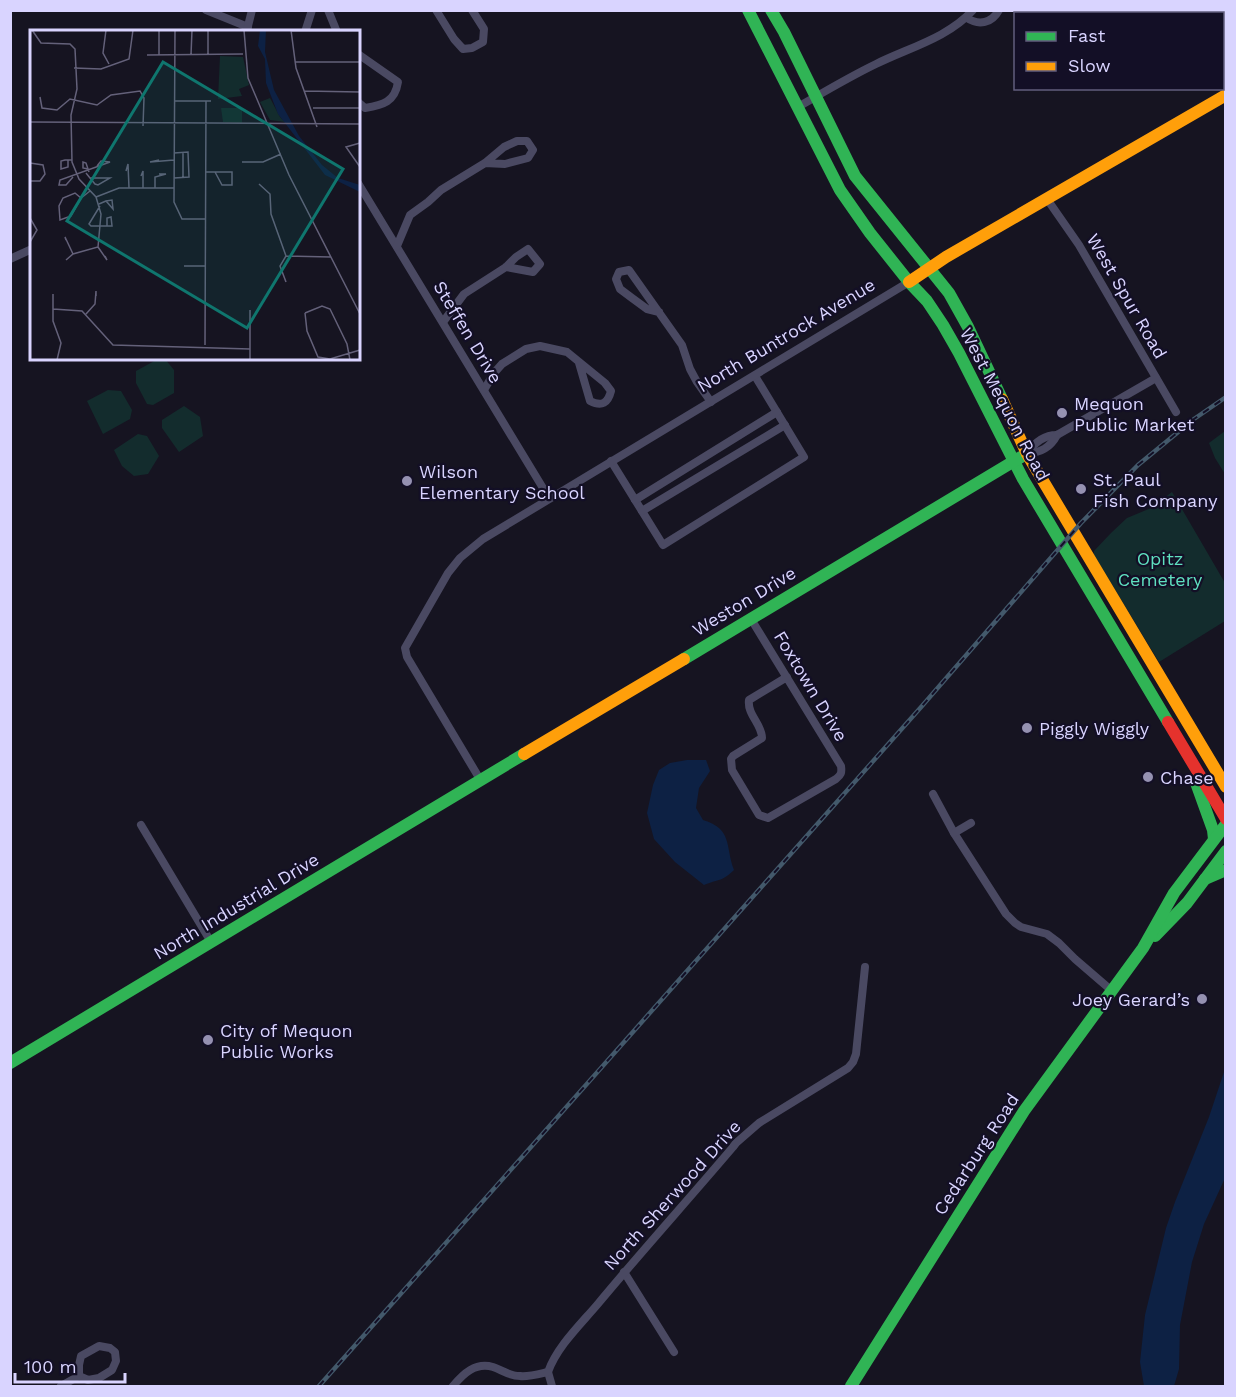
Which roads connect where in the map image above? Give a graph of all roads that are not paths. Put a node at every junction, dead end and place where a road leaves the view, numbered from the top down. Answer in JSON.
{"nodes":[{"id":1,"x":206,"y":10,"type":"edge"},
{"id":2,"x":252,"y":10,"type":"edge"},
{"id":3,"x":312,"y":10,"type":"edge"},
{"id":4,"x":328,"y":10,"type":"edge"},
{"id":5,"x":436,"y":10,"type":"edge"},
{"id":6,"x":472,"y":10,"type":"edge"},
{"id":7,"x":748,"y":10,"type":"edge"},
{"id":8,"x":771,"y":10,"type":"edge"},
{"id":9,"x":973,"y":10,"type":"edge"},
{"id":10,"x":999,"y":10,"type":"edge"},
{"id":11,"x":967,"y":18,"type":"junction"},
{"id":12,"x":248,"y":29,"type":"edge"},
{"id":13,"x":306,"y":30,"type":"edge"},
{"id":14,"x":336,"y":30,"type":"edge"},
{"id":15,"x":360,"y":55,"type":"edge"},
{"id":16,"x":1226,"y":95,"type":"edge"},
{"id":17,"x":815,"y":97,"type":"junction"},
{"id":18,"x":360,"y":104,"type":"edge"},
{"id":19,"x":798,"y":107,"type":"junction"},
{"id":20,"x":485,"y":163,"type":"junction"},
{"id":21,"x":360,"y":186,"type":"edge"},
{"id":22,"x":1047,"y":199,"type":"junction"},
{"id":23,"x":397,"y":246,"type":"junction"},
{"id":24,"x":30,"y":250,"type":"edge"},
{"id":25,"x":10,"y":259,"type":"edge"},
{"id":26,"x":506,"y":267,"type":"dead end"},
{"id":27,"x":930,"y":268,"type":"junction"},
{"id":28,"x":909,"y":282,"type":"junction"},
{"id":29,"x":659,"y":312,"type":"junction"},
{"id":30,"x":443,"y":322,"type":"junction"},
{"id":31,"x":579,"y":363,"type":"junction"},
{"id":32,"x":754,"y":376,"type":"junction"},
{"id":33,"x":1156,"y":378,"type":"junction"},
{"id":34,"x":484,"y":390,"type":"junction"},
{"id":35,"x":711,"y":402,"type":"junction"},
{"id":36,"x":777,"y":412,"type":"junction"},
{"id":37,"x":1176,"y":412,"type":"dead end"},
{"id":38,"x":785,"y":424,"type":"junction"},
{"id":39,"x":1027,"y":454,"type":"junction"},
{"id":40,"x":611,"y":461,"type":"junction"},
{"id":41,"x":1013,"y":462,"type":"junction"},
{"id":42,"x":549,"y":498,"type":"junction"},
{"id":43,"x":635,"y":500,"type":"junction"},
{"id":44,"x":642,"y":511,"type":"junction"},
{"id":45,"x":751,"y":619,"type":"junction"},
{"id":46,"x":1133,"y":630,"type":"junction"},
{"id":47,"x":1118,"y":639,"type":"junction"},
{"id":48,"x":786,"y":677,"type":"junction"},
{"id":49,"x":1188,"y":757,"type":"junction"},
{"id":50,"x":481,"y":781,"type":"junction"},
{"id":51,"x":1225,"y":784,"type":"edge"},
{"id":52,"x":933,"y":794,"type":"dead end"},
{"id":53,"x":1226,"y":801,"type":"edge"},
{"id":54,"x":1226,"y":819,"type":"edge"},
{"id":55,"x":971,"y":823,"type":"dead end"},
{"id":56,"x":1226,"y":824,"type":"edge"},
{"id":57,"x":141,"y":825,"type":"dead end"},
{"id":58,"x":954,"y":833,"type":"junction"},
{"id":59,"x":1214,"y":839,"type":"junction"},
{"id":60,"x":1226,"y":851,"type":"edge"},
{"id":61,"x":1226,"y":870,"type":"edge"},
{"id":62,"x":1205,"y":879,"type":"junction"},
{"id":63,"x":211,"y":942,"type":"junction"},
{"id":64,"x":1143,"y":948,"type":"junction"},
{"id":65,"x":865,"y":967,"type":"dead end"},
{"id":66,"x":1111,"y":990,"type":"junction"},
{"id":67,"x":10,"y":1063,"type":"edge"},
{"id":68,"x":624,"y":1272,"type":"junction"},
{"id":69,"x":674,"y":1352,"type":"dead end"},
{"id":70,"x":548,"y":1372,"type":"junction"},
{"id":71,"x":79,"y":1376,"type":"junction"},
{"id":72,"x":61,"y":1386,"type":"edge"},
{"id":73,"x":453,"y":1386,"type":"edge"},
{"id":74,"x":552,"y":1386,"type":"edge"},
{"id":75,"x":850,"y":1386,"type":"edge"}],
"edges":[{"from":1,"to":12,"type":"street"},
{"from":2,"to":12,"type":"street"},
{"from":3,"to":13,"type":"street"},
{"from":4,"to":14,"type":"street"},
{"from":5,"to":6,"type":"street"},
{"from":7,"to":19,"type":"main road","name":"West Mequon Road"},
{"from":8,"to":17,"type":"main road","name":"West Mequon Road"},
{"from":9,"to":11,"type":"street"},
{"from":10,"to":11,"type":"street"},
{"from":11,"to":17,"type":"street"},
{"from":15,"to":18,"type":"street"},
{"from":16,"to":22,"type":"main road","name":"North Buntrock Avenue"},
{"from":17,"to":19,"type":"street"},
{"from":17,"to":27,"type":"main road","name":"West Mequon Road"},
{"from":19,"to":28,"type":"main road","name":"West Mequon Road"},
{"from":20,"to":20,"type":"street"},
{"from":20,"to":23,"type":"street"},
{"from":21,"to":23,"type":"street","name":"Steffen Drive"},
{"from":22,"to":27,"type":"main road","name":"North Buntrock Avenue"},
{"from":22,"to":33,"type":"street","name":"West Spur Road"},
{"from":23,"to":30,"type":"street","name":"Steffen Drive"},
{"from":24,"to":25,"type":"street"},
{"from":26,"to":30,"type":"street"},
{"from":27,"to":28,"type":"main road","name":"North Buntrock Avenue"},
{"from":27,"to":39,"type":"main road","name":"West Mequon Road"},
{"from":28,"to":32,"type":"street","name":"North Buntrock Avenue"},
{"from":28,"to":41,"type":"main road","name":"West Mequon Road"},
{"from":29,"to":29,"type":"street"},
{"from":29,"to":35,"type":"street"},
{"from":30,"to":34,"type":"street","name":"Steffen Drive"},
{"from":31,"to":31,"type":"street"},
{"from":31,"to":34,"type":"street"},
{"from":32,"to":35,"type":"street","name":"North Buntrock Avenue"},
{"from":32,"to":36,"type":"street"},
{"from":33,"to":37,"type":"street","name":"West Spur Road"},
{"from":33,"to":39,"type":"street"},
{"from":34,"to":42,"type":"street","name":"Steffen Drive"},
{"from":35,"to":40,"type":"street","name":"North Buntrock Avenue"},
{"from":36,"to":38,"type":"street"},
{"from":36,"to":43,"type":"street"},
{"from":38,"to":44,"type":"street"},
{"from":38,"to":44,"type":"street"},
{"from":39,"to":41,"type":"main road","name":"Weston Drive"},
{"from":39,"to":46,"type":"main road","name":"West Mequon Road"},
{"from":40,"to":42,"type":"street","name":"North Buntrock Avenue"},
{"from":40,"to":43,"type":"street"},
{"from":41,"to":45,"type":"main road","name":"Weston Drive"},
{"from":41,"to":47,"type":"main road","name":"West Mequon Road"},
{"from":42,"to":50,"type":"street","name":"North Buntrock Avenue"},
{"from":43,"to":44,"type":"street"},
{"from":45,"to":48,"type":"street","name":"Foxtown Drive"},
{"from":45,"to":50,"type":"main road","name":"Weston Drive"},
{"from":46,"to":47,"type":"main road"},
{"from":46,"to":51,"type":"main road","name":"West Mequon Road"},
{"from":47,"to":49,"type":"main road","name":"West Mequon Road"},
{"from":48,"to":48,"type":"street","name":"Foxtown Drive"},
{"from":49,"to":53,"type":"main road"},
{"from":49,"to":54,"type":"main road","name":"West Mequon Road"},
{"from":49,"to":59,"type":"main road"},
{"from":50,"to":63,"type":"main road","name":"North Industrial Drive"},
{"from":52,"to":58,"type":"street"},
{"from":55,"to":58,"type":"street"},
{"from":56,"to":59,"type":"main road","name":"Cedarburg Road"},
{"from":57,"to":63,"type":"street"},
{"from":58,"to":66,"type":"street"},
{"from":59,"to":64,"type":"main road","name":"Cedarburg Road"},
{"from":60,"to":62,"type":"main road","name":"Cedarburg Road"},
{"from":61,"to":62,"type":"main road"},
{"from":62,"to":64,"type":"main road","name":"Cedarburg Road"},
{"from":63,"to":67,"type":"main road","name":"North Industrial Drive"},
{"from":64,"to":66,"type":"main road","name":"Cedarburg Road"},
{"from":65,"to":68,"type":"street","name":"North Sherwood Drive"},
{"from":66,"to":75,"type":"main road","name":"Cedarburg Road"},
{"from":68,"to":69,"type":"street"},
{"from":68,"to":70,"type":"street","name":"North Sherwood Drive"},
{"from":70,"to":73,"type":"street"},
{"from":70,"to":74,"type":"street"},
{"from":71,"to":71,"type":"street"},
{"from":71,"to":72,"type":"street"}]}
